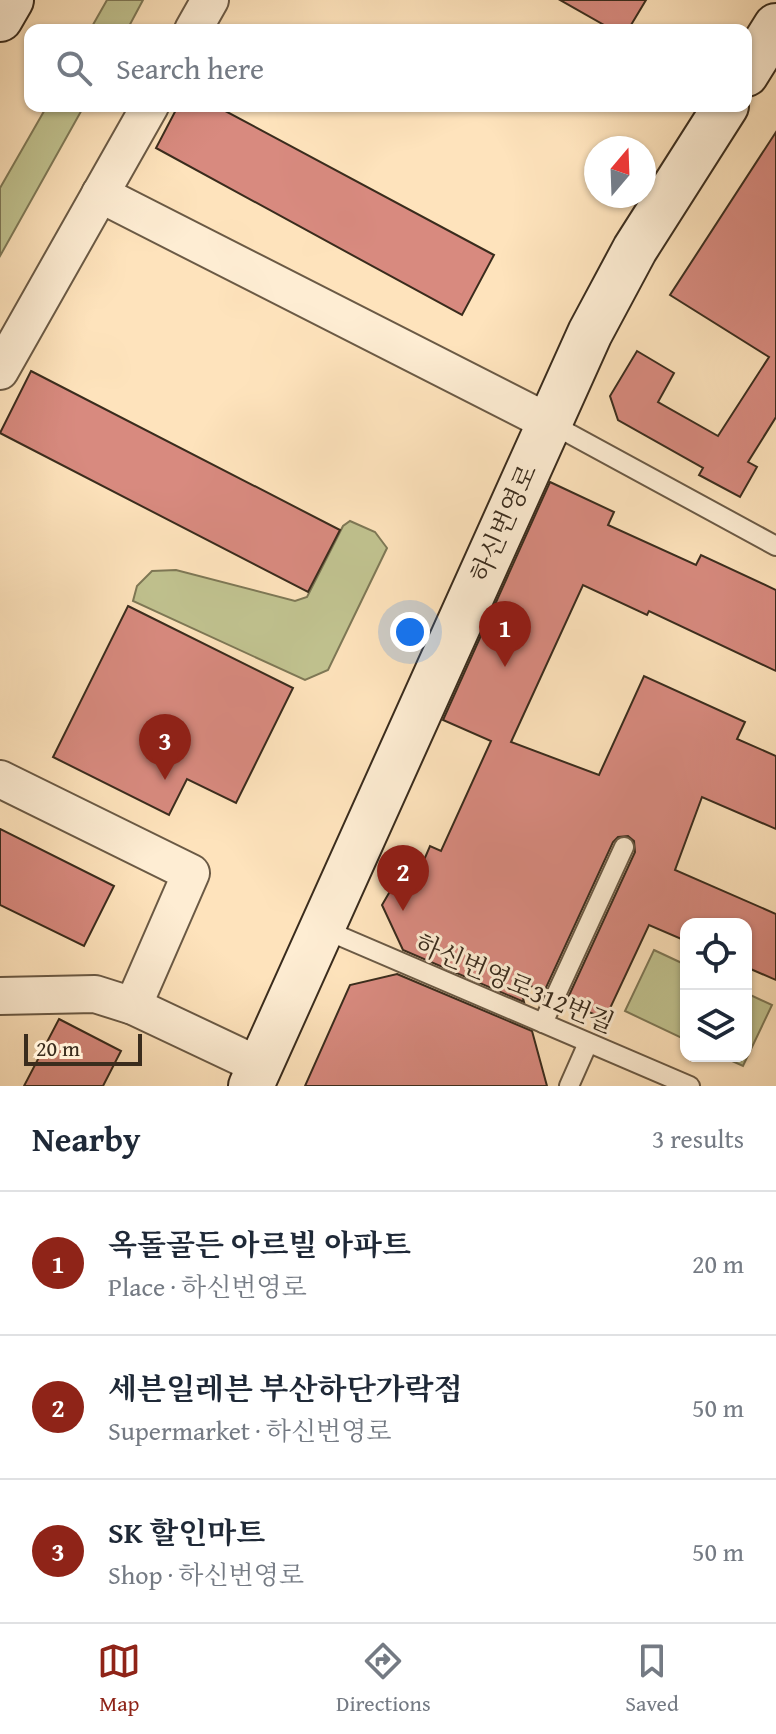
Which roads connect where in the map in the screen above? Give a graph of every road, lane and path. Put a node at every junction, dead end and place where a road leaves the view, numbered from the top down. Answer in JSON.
{"nodes":[{"id":1,"x":11,"y":0,"type":"edge"},
{"id":2,"x":210,"y":0,"type":"edge"},
{"id":3,"x":0,"y":19,"type":"edge"},
{"id":4,"x":196,"y":24,"type":"edge"},
{"id":5,"x":147,"y":112,"type":"edge"},
{"id":6,"x":722,"y":112,"type":"edge"},
{"id":7,"x":100,"y":194,"type":"junction"},
{"id":8,"x":0,"y":371,"type":"edge"},
{"id":9,"x":548,"y":422,"type":"junction"},
{"id":10,"x":776,"y":546,"type":"edge"},
{"id":11,"x":0,"y":779,"type":"edge"},
{"id":12,"x":624,"y":847,"type":"dead end"},
{"id":13,"x":321,"y":928,"type":"junction"},
{"id":14,"x":0,"y":996,"type":"edge"},
{"id":15,"x":133,"y":1006,"type":"junction"},
{"id":16,"x":543,"y":1023,"type":"junction"},
{"id":17,"x":588,"y":1043,"type":"junction"},
{"id":18,"x":256,"y":1076,"type":"edge"},
{"id":19,"x":569,"y":1086,"type":"edge"},
{"id":20,"x":690,"y":1086,"type":"edge"}],
"edges":[{"from":1,"to":3,"type":"street"},
{"from":2,"to":4,"type":"street"},
{"from":5,"to":7,"type":"street"},
{"from":6,"to":9,"type":"street","name":"하신번영로"},
{"from":7,"to":8,"type":"street"},
{"from":7,"to":9,"type":"street"},
{"from":9,"to":10,"type":"lane"},
{"from":9,"to":13,"type":"street","name":"하신번영로"},
{"from":11,"to":15,"type":"street"},
{"from":12,"to":16,"type":"lane"},
{"from":13,"to":16,"type":"lane","name":"하신번영로312번길"},
{"from":13,"to":18,"type":"street","name":"하신번영로"},
{"from":14,"to":15,"type":"street"},
{"from":15,"to":18,"type":"street"},
{"from":16,"to":17,"type":"lane","name":"하신번영로312번길"},
{"from":17,"to":19,"type":"lane"},
{"from":17,"to":20,"type":"lane","name":"하신번영로312번길"}]}
